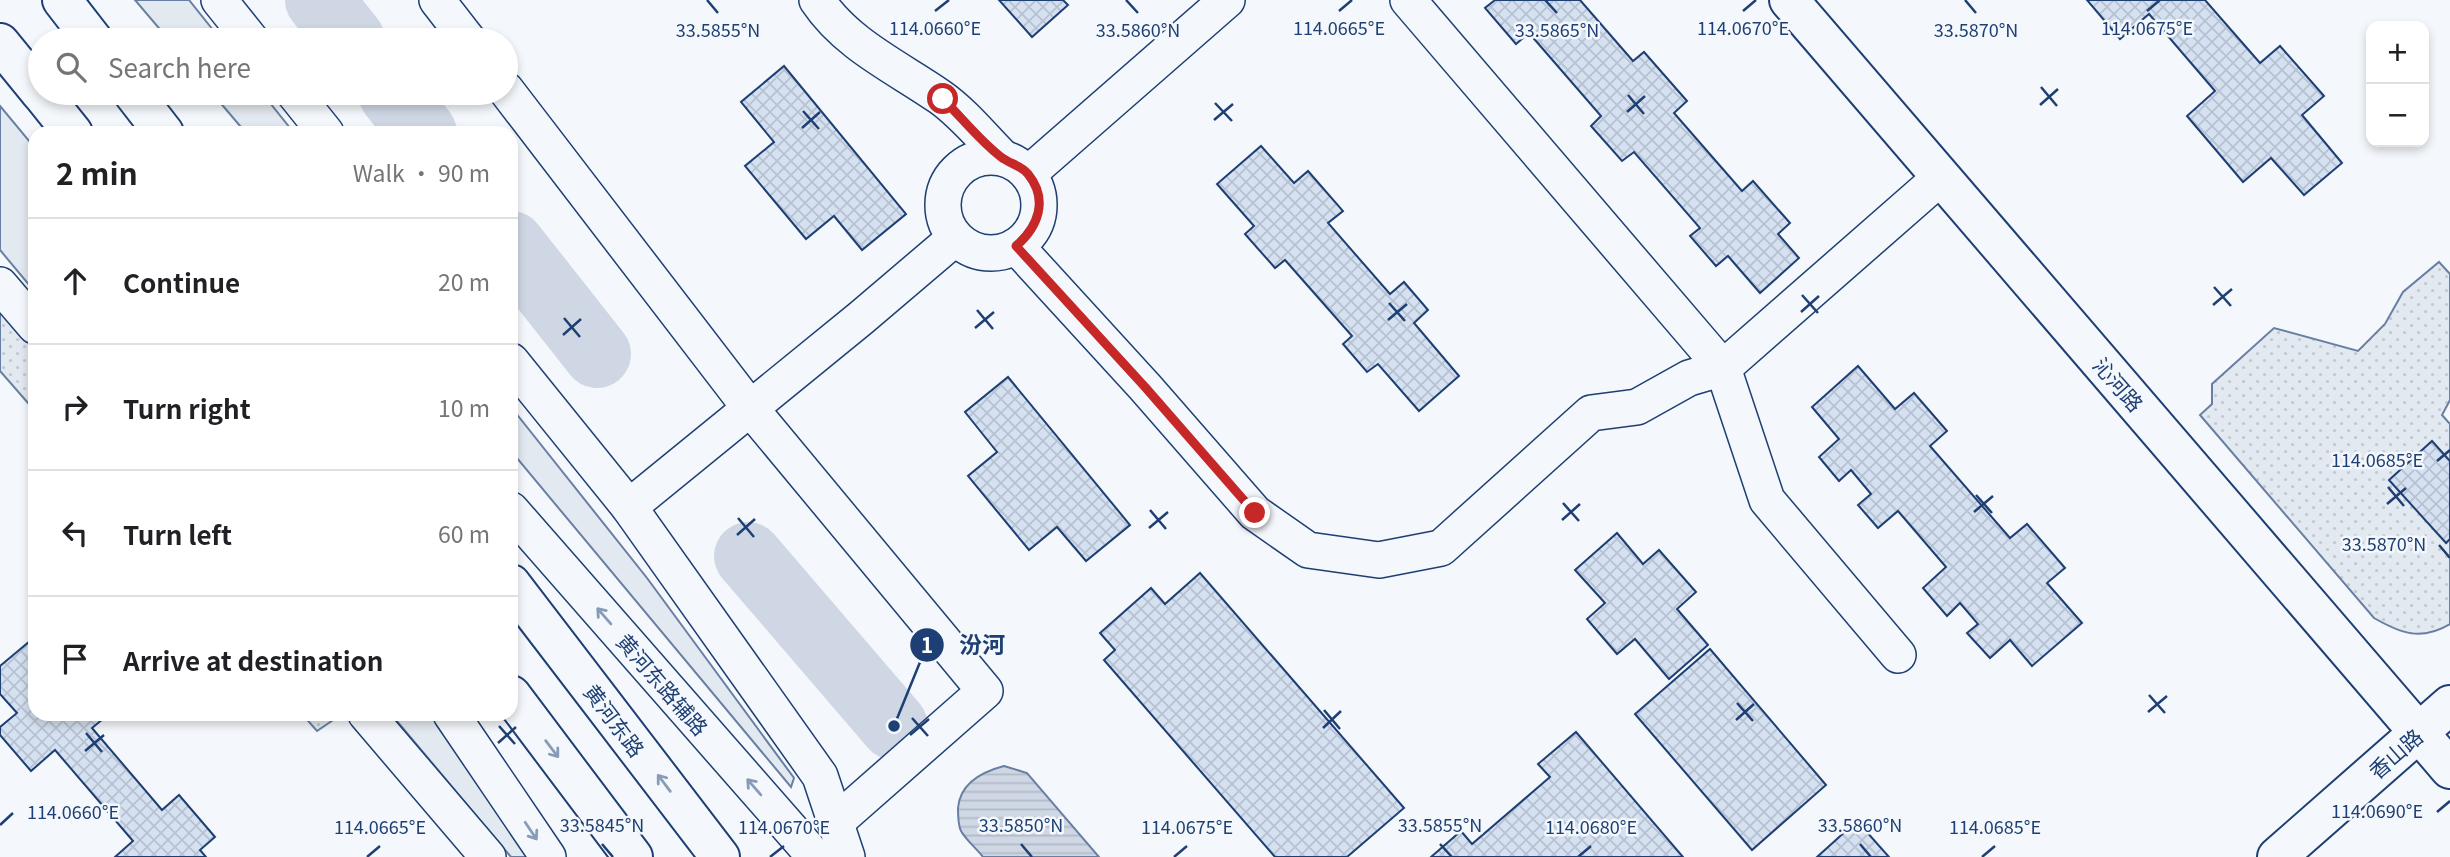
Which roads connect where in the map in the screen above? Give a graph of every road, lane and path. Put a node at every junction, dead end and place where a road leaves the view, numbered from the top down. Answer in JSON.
{"nodes":[{"id":1,"x":62,"y":0,"type":"edge"},
{"id":2,"x":219,"y":0,"type":"edge"},
{"id":3,"x":437,"y":0,"type":"edge"},
{"id":4,"x":817,"y":0,"type":"edge"},
{"id":5,"x":1227,"y":0,"type":"edge"},
{"id":6,"x":1408,"y":0,"type":"edge"},
{"id":7,"x":1789,"y":0,"type":"edge"},
{"id":8,"x":85,"y":28,"type":"edge"},
{"id":9,"x":241,"y":28,"type":"edge"},
{"id":10,"x":459,"y":28,"type":"edge"},
{"id":11,"x":0,"y":44,"type":"edge"},
{"id":12,"x":28,"y":78,"type":"edge"},
{"id":13,"x":28,"y":86,"type":"edge"},
{"id":14,"x":40,"y":105,"type":"edge"},
{"id":15,"x":50,"y":105,"type":"edge"},
{"id":16,"x":142,"y":105,"type":"edge"},
{"id":17,"x":155,"y":105,"type":"edge"},
{"id":18,"x":304,"y":105,"type":"edge"},
{"id":19,"x":518,"y":105,"type":"edge"},
{"id":20,"x":54,"y":126,"type":"edge"},
{"id":21,"x":67,"y":126,"type":"edge"},
{"id":22,"x":159,"y":126,"type":"edge"},
{"id":23,"x":174,"y":126,"type":"edge"},
{"id":24,"x":320,"y":126,"type":"edge"},
{"id":25,"x":1016,"y":166,"type":"junction"},
{"id":26,"x":1941,"y":177,"type":"junction"},
{"id":27,"x":955,"y":238,"type":"junction"},
{"id":28,"x":1016,"y":246,"type":"junction"},
{"id":29,"x":0,"y":285,"type":"edge"},
{"id":30,"x":28,"y":318,"type":"edge"},
{"id":31,"x":1723,"y":368,"type":"junction"},
{"id":32,"x":518,"y":370,"type":"edge"},
{"id":33,"x":750,"y":408,"type":"junction"},
{"id":34,"x":629,"y":507,"type":"junction"},
{"id":35,"x":518,"y":518,"type":"edge"},
{"id":36,"x":518,"y":593,"type":"edge"},
{"id":37,"x":1898,"y":655,"type":"dead end"},
{"id":38,"x":518,"y":704,"type":"edge"},
{"id":39,"x":2450,"y":705,"type":"edge"},
{"id":40,"x":372,"y":721,"type":"edge"},
{"id":41,"x":456,"y":721,"type":"edge"},
{"id":42,"x":2418,"y":732,"type":"junction"},
{"id":43,"x":2450,"y":769,"type":"edge"},
{"id":44,"x":836,"y":822,"type":"junction"},
{"id":45,"x":488,"y":857,"type":"edge"},
{"id":46,"x":548,"y":857,"type":"edge"},
{"id":47,"x":633,"y":857,"type":"edge"},
{"id":48,"x":720,"y":857,"type":"edge"},
{"id":49,"x":816,"y":857,"type":"edge"},
{"id":50,"x":847,"y":857,"type":"edge"},
{"id":51,"x":2277,"y":857,"type":"edge"}],
"edges":[{"from":1,"to":8,"type":"street"},
{"from":2,"to":9,"type":"street"},
{"from":3,"to":10,"type":"street"},
{"from":4,"to":25,"type":"street"},
{"from":5,"to":25,"type":"street"},
{"from":6,"to":31,"type":"street"},
{"from":7,"to":26,"type":"street","name":"沁河路"},
{"from":11,"to":12,"type":"street"},
{"from":11,"to":13,"type":"street"},
{"from":14,"to":20,"type":"street"},
{"from":15,"to":21,"type":"street"},
{"from":16,"to":22,"type":"street"},
{"from":17,"to":23,"type":"street"},
{"from":18,"to":24,"type":"street"},
{"from":19,"to":33,"type":"street"},
{"from":25,"to":27,"type":"street"},
{"from":25,"to":28,"type":"street"},
{"from":26,"to":31,"type":"street"},
{"from":26,"to":42,"type":"street","name":"沁河路"},
{"from":27,"to":28,"type":"street"},
{"from":27,"to":33,"type":"street"},
{"from":28,"to":31,"type":"street"},
{"from":29,"to":30,"type":"street"},
{"from":31,"to":37,"type":"street"},
{"from":32,"to":34,"type":"street"},
{"from":33,"to":34,"type":"street"},
{"from":33,"to":44,"type":"street"},
{"from":34,"to":44,"type":"street"},
{"from":49,"to":35,"type":"street","name":"黄河东路辅路","one_way":true},
{"from":48,"to":36,"type":"street","name":"黄河东路","one_way":true},
{"from":38,"to":47,"type":"street","one_way":true},
{"from":39,"to":42,"type":"street","name":"香山路"},
{"from":40,"to":45,"type":"street"},
{"from":41,"to":46,"type":"street","one_way":true},
{"from":42,"to":43,"type":"street","name":"沁河路"},
{"from":42,"to":51,"type":"street","name":"香山路"},
{"from":44,"to":50,"type":"street"}]}
